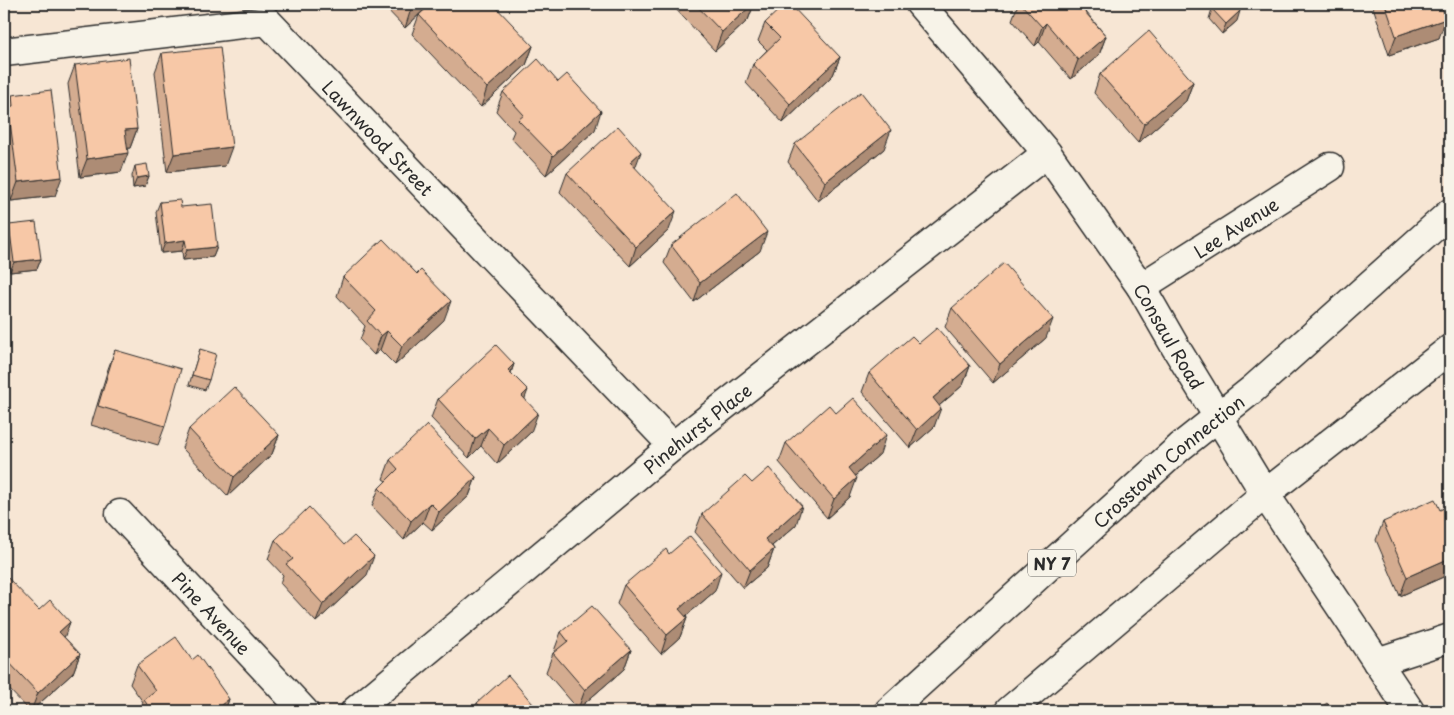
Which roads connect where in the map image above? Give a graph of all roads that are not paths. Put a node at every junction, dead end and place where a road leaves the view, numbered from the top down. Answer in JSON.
{"nodes":[{"id":1,"x":920,"y":4,"type":"edge"},
{"id":2,"x":4,"y":52,"type":"edge"},
{"id":3,"x":1047,"y":153,"type":"junction"},
{"id":4,"x":1330,"y":166,"type":"dead end"},
{"id":5,"x":1450,"y":213,"type":"edge"},
{"id":6,"x":1141,"y":287,"type":"junction"},
{"id":7,"x":1450,"y":349,"type":"edge"},
{"id":8,"x":1218,"y":416,"type":"junction"},
{"id":9,"x":673,"y":446,"type":"junction"},
{"id":10,"x":1265,"y":494,"type":"junction"},
{"id":11,"x":120,"y":514,"type":"dead end"},
{"id":12,"x":1450,"y":638,"type":"edge"},
{"id":13,"x":1377,"y":662,"type":"junction"},
{"id":14,"x":304,"y":711,"type":"edge"},
{"id":15,"x":355,"y":711,"type":"edge"},
{"id":16,"x":889,"y":711,"type":"edge"},
{"id":17,"x":1009,"y":711,"type":"edge"},
{"id":18,"x":1410,"y":711,"type":"edge"}],
"edges":[{"from":1,"to":3,"type":"main road","name":"Consaul Road"},
{"from":2,"to":9,"type":"main road","name":"Lawnwood Street"},
{"from":3,"to":6,"type":"main road","name":"Consaul Road"},
{"from":3,"to":9,"type":"main road","name":"Pinehurst Place"},
{"from":4,"to":6,"type":"main road","name":"Lee Avenue"},
{"from":5,"to":8,"type":"main road","name":"Crosstown Connection","number":"NY 7"},
{"from":6,"to":8,"type":"main road","name":"Consaul Road"},
{"from":7,"to":10,"type":"main road"},
{"from":8,"to":10,"type":"main road","name":"Consaul Road"},
{"from":8,"to":16,"type":"main road","name":"Crosstown Connection","number":"NY 7"},
{"from":9,"to":15,"type":"main road","name":"Pinehurst Place"},
{"from":10,"to":13,"type":"main road","name":"Consaul Road"},
{"from":10,"to":17,"type":"main road"},
{"from":11,"to":14,"type":"main road","name":"Pine Avenue"},
{"from":12,"to":13,"type":"main road"},
{"from":13,"to":18,"type":"main road","name":"Consaul Road"}]}
